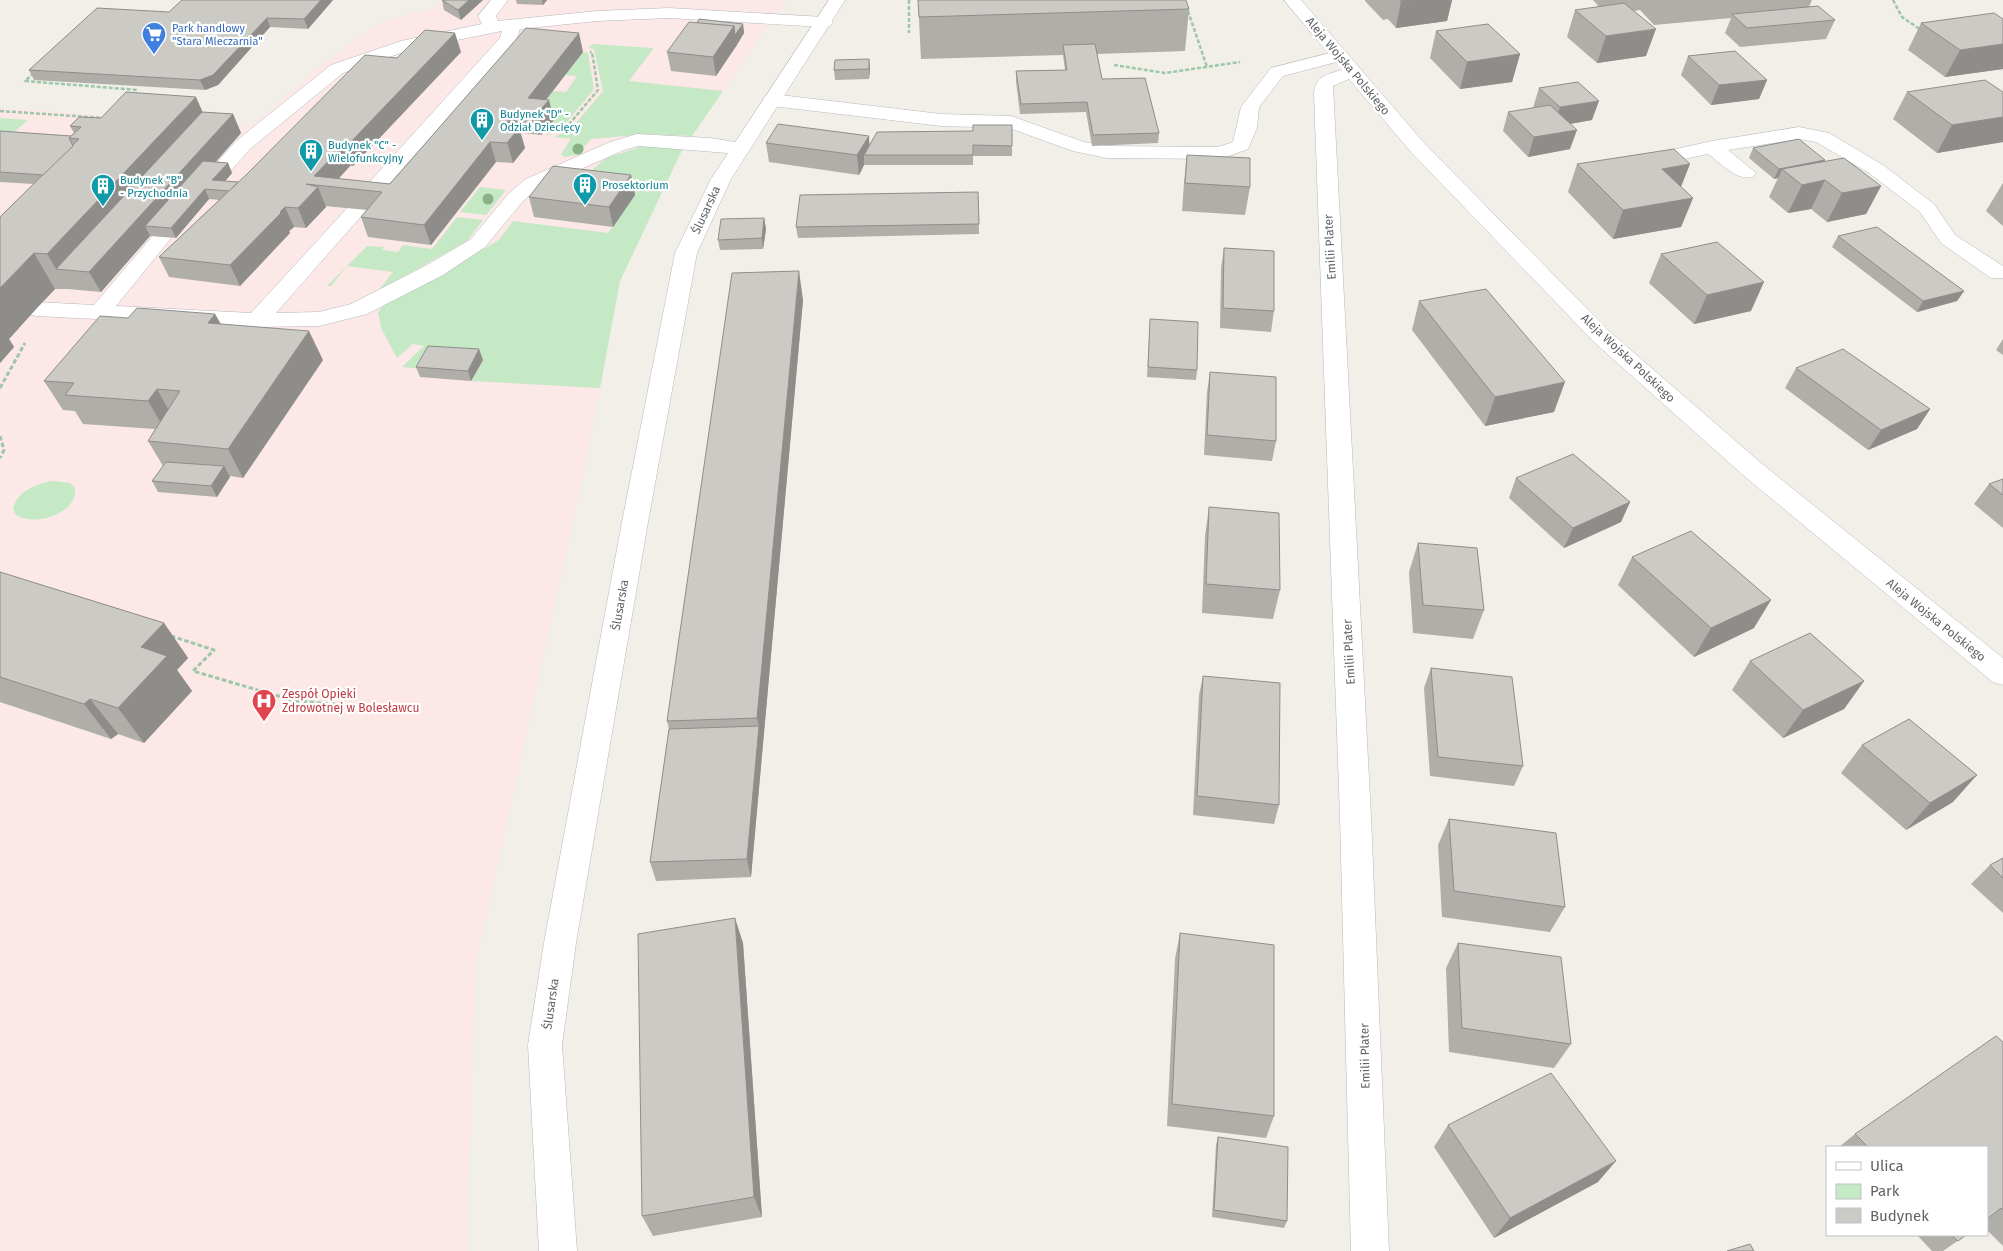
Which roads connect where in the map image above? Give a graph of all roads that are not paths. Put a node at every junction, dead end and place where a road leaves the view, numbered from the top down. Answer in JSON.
{"nodes":[{"id":1,"x":500,"y":0,"type":"edge"},
{"id":2,"x":837,"y":0,"type":"edge"},
{"id":3,"x":1292,"y":0,"type":"edge"},
{"id":4,"x":824,"y":22,"type":"junction"},
{"id":5,"x":512,"y":24,"type":"junction"},
{"id":6,"x":492,"y":27,"type":"junction"},
{"id":7,"x":1346,"y":64,"type":"junction"},
{"id":8,"x":772,"y":100,"type":"junction"},
{"id":9,"x":292,"y":106,"type":"junction"},
{"id":10,"x":1712,"y":147,"type":"junction"},
{"id":11,"x":741,"y":148,"type":"junction"},
{"id":12,"x":1656,"y":159,"type":"edge"},
{"id":13,"x":246,"y":162,"type":"dead end"},
{"id":14,"x":218,"y":172,"type":"edge"},
{"id":15,"x":1746,"y":173,"type":"dead end"},
{"id":16,"x":162,"y":237,"type":"edge"},
{"id":17,"x":1999,"y":273,"type":"dead end"},
{"id":18,"x":36,"y":309,"type":"dead end"},
{"id":19,"x":99,"y":313,"type":"junction"},
{"id":20,"x":256,"y":320,"type":"junction"},
{"id":21,"x":2003,"y":674,"type":"edge"},
{"id":22,"x":558,"y":1251,"type":"edge"},
{"id":23,"x":1370,"y":1251,"type":"edge"}],
"edges":[{"from":1,"to":6,"type":"street"},
{"from":2,"to":4,"type":"street","name":"Ślusarska"},
{"from":3,"to":7,"type":"street","name":"Aleja Wojska Polskiego"},
{"from":4,"to":5,"type":"street"},
{"from":4,"to":8,"type":"street","name":"Ślusarska"},
{"from":5,"to":6,"type":"street"},
{"from":5,"to":20,"type":"street"},
{"from":6,"to":9,"type":"street"},
{"from":7,"to":8,"type":"street"},
{"from":7,"to":21,"type":"street","name":"Aleja Wojska Polskiego"},
{"from":7,"to":23,"type":"street","name":"Emilii Plater"},
{"from":8,"to":11,"type":"street","name":"Ślusarska"},
{"from":9,"to":13,"type":"street"},
{"from":9,"to":14,"type":"street"},
{"from":10,"to":12,"type":"street"},
{"from":10,"to":15,"type":"street"},
{"from":10,"to":17,"type":"street"},
{"from":11,"to":20,"type":"street"},
{"from":11,"to":22,"type":"street","name":"Ślusarska"},
{"from":16,"to":19,"type":"street"},
{"from":18,"to":19,"type":"street"},
{"from":19,"to":20,"type":"street"}]}
